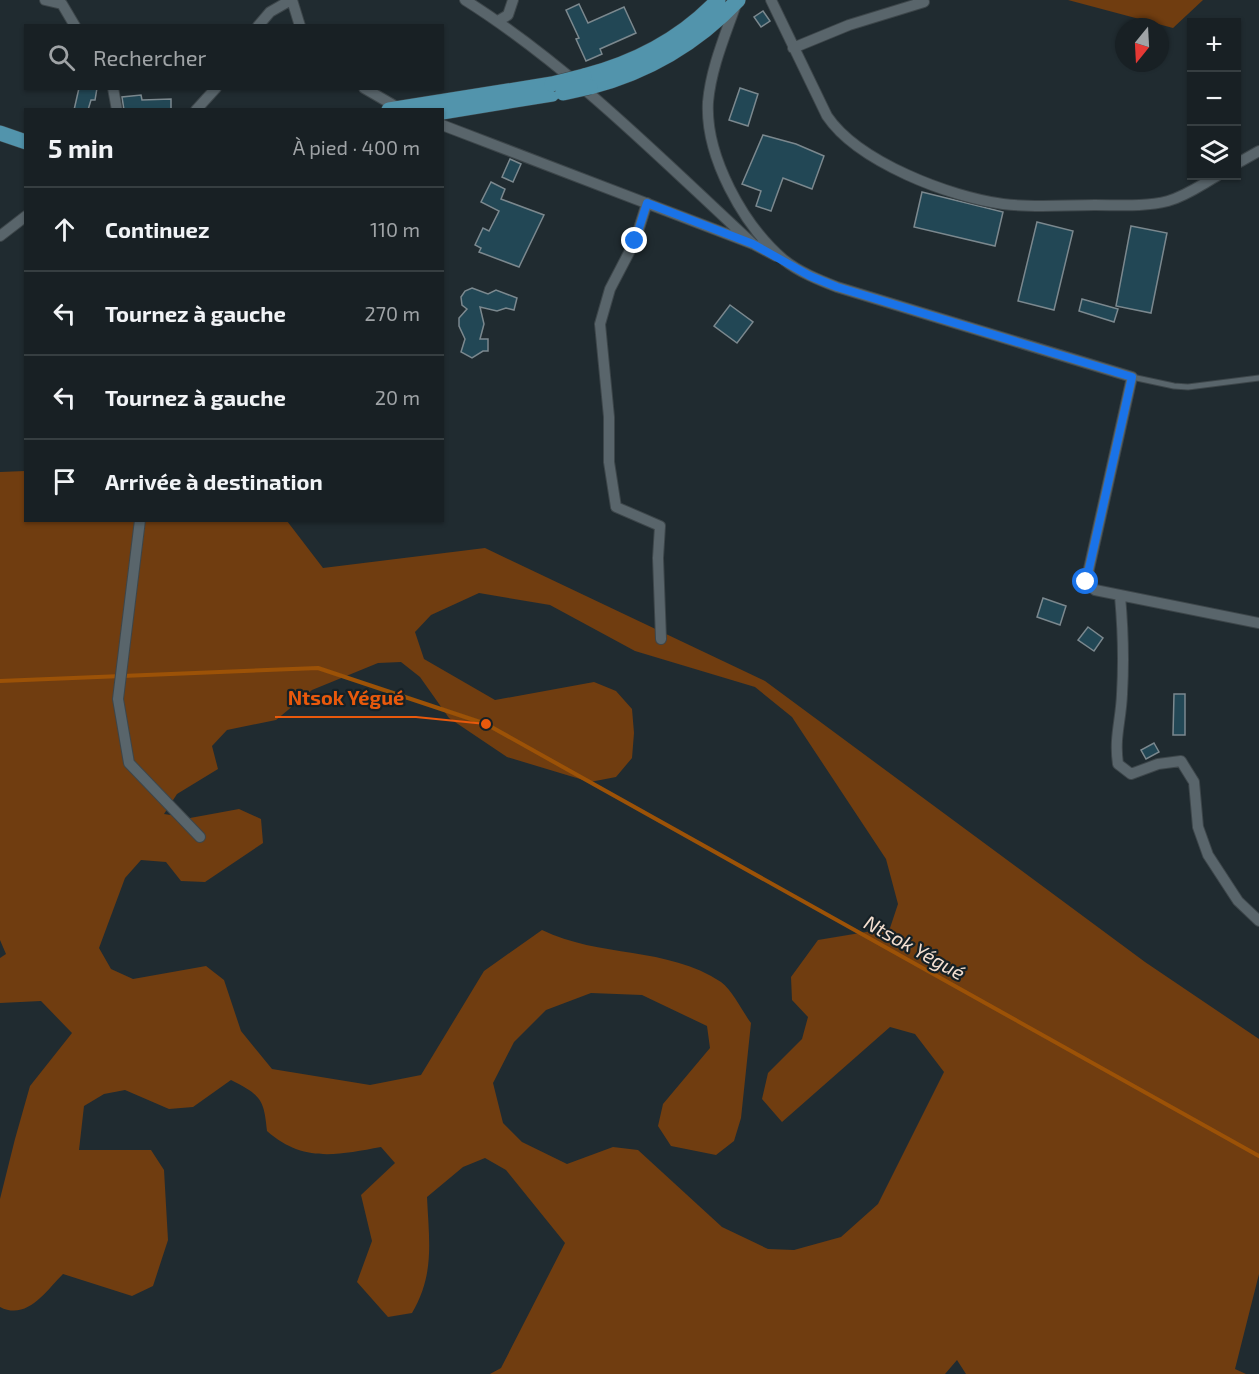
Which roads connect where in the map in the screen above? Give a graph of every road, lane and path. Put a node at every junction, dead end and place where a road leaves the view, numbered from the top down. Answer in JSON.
{"nodes":[{"id":1,"x":45,"y":0,"type":"edge"},
{"id":2,"x":292,"y":0,"type":"edge"},
{"id":3,"x":465,"y":0,"type":"edge"},
{"id":4,"x":513,"y":0,"type":"edge"},
{"id":5,"x":718,"y":0,"type":"edge"},
{"id":6,"x":771,"y":0,"type":"edge"},
{"id":7,"x":738,"y":1,"type":"edge"},
{"id":8,"x":64,"y":2,"type":"edge"},
{"id":9,"x":924,"y":2,"type":"dead end"},
{"id":10,"x":498,"y":21,"type":"junction"},
{"id":11,"x":74,"y":24,"type":"edge"},
{"id":12,"x":260,"y":24,"type":"edge"},
{"id":13,"x":299,"y":24,"type":"edge"},
{"id":14,"x":793,"y":48,"type":"junction"},
{"id":15,"x":587,"y":82,"type":"junction"},
{"id":16,"x":557,"y":88,"type":"junction"},
{"id":17,"x":113,"y":90,"type":"edge"},
{"id":18,"x":214,"y":90,"type":"edge"},
{"id":19,"x":367,"y":90,"type":"edge"},
{"id":20,"x":117,"y":108,"type":"edge"},
{"id":21,"x":198,"y":108,"type":"edge"},
{"id":22,"x":394,"y":108,"type":"edge"},
{"id":23,"x":403,"y":108,"type":"edge"},
{"id":24,"x":444,"y":112,"type":"edge"},
{"id":25,"x":444,"y":126,"type":"edge"},
{"id":26,"x":0,"y":133,"type":"edge"},
{"id":27,"x":24,"y":141,"type":"edge"},
{"id":28,"x":1259,"y":151,"type":"edge"},
{"id":29,"x":1241,"y":161,"type":"edge"},
{"id":30,"x":1210,"y":180,"type":"edge"},
{"id":31,"x":647,"y":203,"type":"junction"},
{"id":32,"x":24,"y":218,"type":"edge"},
{"id":33,"x":0,"y":236,"type":"edge"},
{"id":34,"x":753,"y":244,"type":"junction"},
{"id":35,"x":784,"y":260,"type":"junction"},
{"id":36,"x":1132,"y":377,"type":"junction"},
{"id":37,"x":1259,"y":378,"type":"edge"},
{"id":38,"x":140,"y":522,"type":"edge"},
{"id":39,"x":1120,"y":596,"type":"junction"},
{"id":40,"x":1259,"y":623,"type":"edge"},
{"id":41,"x":661,"y":639,"type":"dead end"},
{"id":42,"x":200,"y":837,"type":"dead end"},
{"id":43,"x":1259,"y":921,"type":"edge"}],
"edges":[{"from":1,"to":8,"type":"street"},
{"from":2,"to":12,"type":"street"},
{"from":2,"to":13,"type":"street"},
{"from":3,"to":10,"type":"street"},
{"from":4,"to":10,"type":"street"},
{"from":5,"to":15,"type":"main road"},
{"from":6,"to":14,"type":"street"},
{"from":7,"to":15,"type":"main road"},
{"from":7,"to":35,"type":"street"},
{"from":8,"to":11,"type":"street"},
{"from":9,"to":14,"type":"street"},
{"from":10,"to":34,"type":"street"},
{"from":14,"to":30,"type":"street"},
{"from":15,"to":16,"type":"main road","bridge":true},
{"from":16,"to":23,"type":"main road"},
{"from":16,"to":24,"type":"main road"},
{"from":17,"to":20,"type":"street"},
{"from":18,"to":21,"type":"street"},
{"from":19,"to":22,"type":"street"},
{"from":25,"to":31,"type":"street"},
{"from":26,"to":27,"type":"main road"},
{"from":28,"to":29,"type":"street"},
{"from":31,"to":34,"type":"street"},
{"from":31,"to":41,"type":"street"},
{"from":32,"to":33,"type":"street"},
{"from":34,"to":35,"type":"street"},
{"from":35,"to":36,"type":"street"},
{"from":36,"to":37,"type":"lane"},
{"from":36,"to":39,"type":"street"},
{"from":38,"to":42,"type":"street"},
{"from":39,"to":40,"type":"street"},
{"from":39,"to":43,"type":"street"}]}
